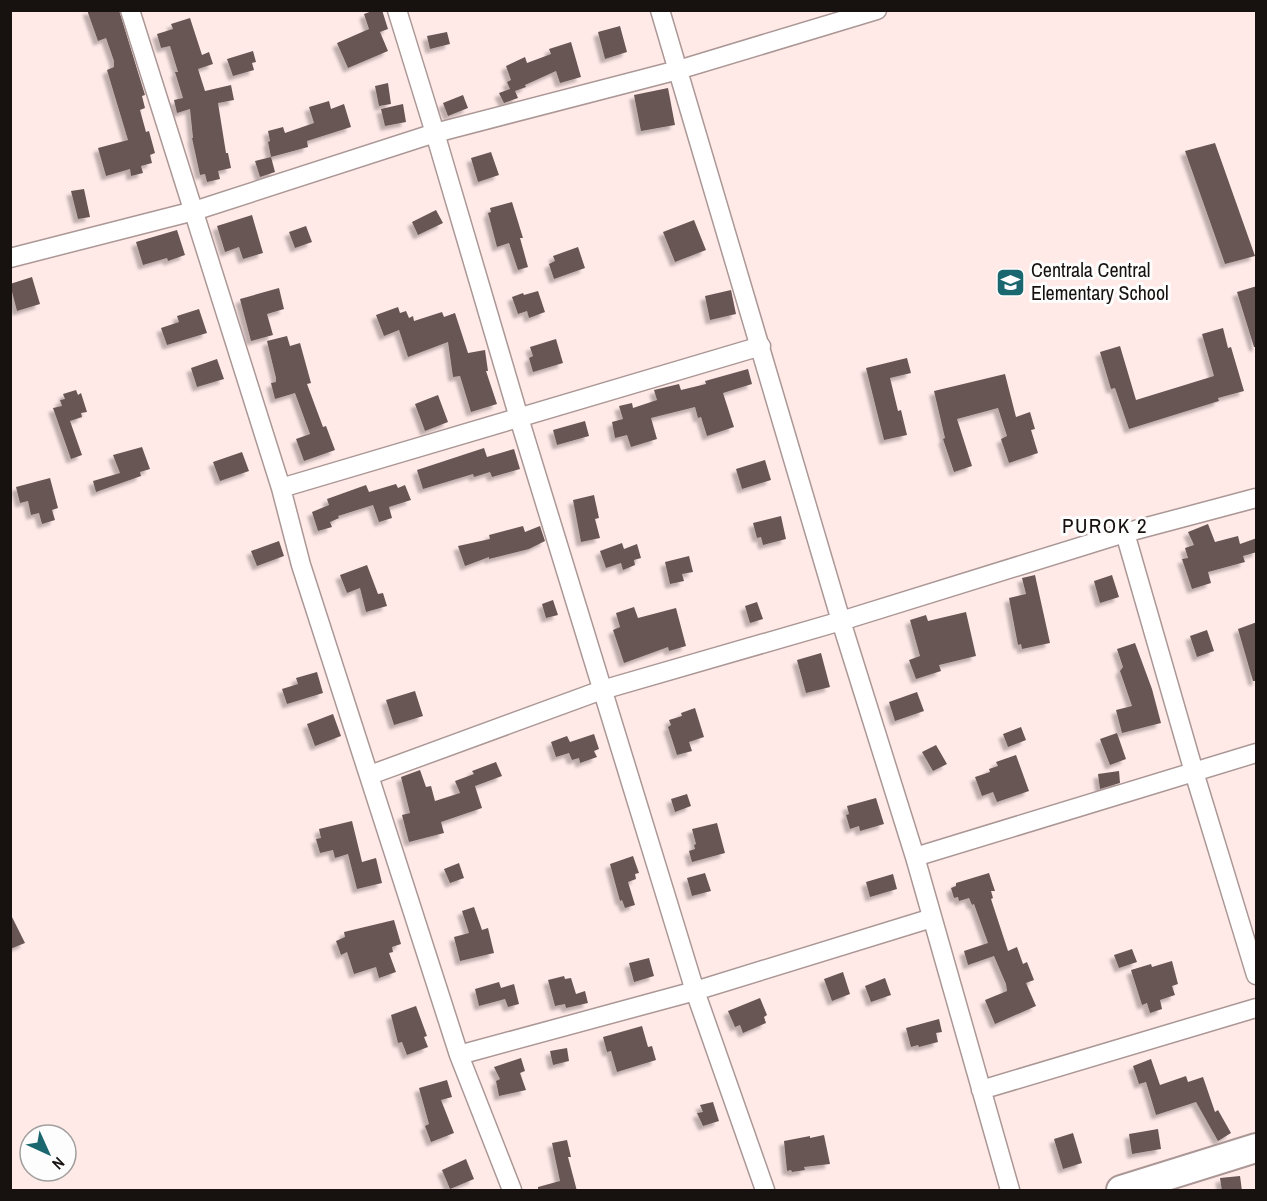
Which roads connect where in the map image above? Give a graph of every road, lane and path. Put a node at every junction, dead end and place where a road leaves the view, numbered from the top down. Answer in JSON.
{"nodes":[{"id":1,"x":130,"y":10,"type":"edge"},
{"id":2,"x":397,"y":10,"type":"edge"},
{"id":3,"x":660,"y":10,"type":"edge"},
{"id":4,"x":877,"y":10,"type":"edge"},
{"id":5,"x":678,"y":70,"type":"junction"},
{"id":6,"x":435,"y":133,"type":"junction"},
{"id":7,"x":194,"y":211,"type":"junction"},
{"id":8,"x":10,"y":258,"type":"edge"},
{"id":9,"x":761,"y":346,"type":"junction"},
{"id":10,"x":519,"y":417,"type":"junction"},
{"id":11,"x":281,"y":488,"type":"junction"},
{"id":12,"x":1257,"y":498,"type":"edge"},
{"id":13,"x":1125,"y":533,"type":"junction"},
{"id":14,"x":841,"y":621,"type":"junction"},
{"id":15,"x":602,"y":690,"type":"junction"},
{"id":16,"x":1257,"y":753,"type":"edge"},
{"id":17,"x":1194,"y":772,"type":"junction"},
{"id":18,"x":370,"y":776,"type":"junction"},
{"id":19,"x":915,"y":857,"type":"junction"},
{"id":20,"x":932,"y":918,"type":"junction"},
{"id":21,"x":1257,"y":975,"type":"edge"},
{"id":22,"x":695,"y":991,"type":"junction"},
{"id":23,"x":1257,"y":1008,"type":"edge"},
{"id":24,"x":459,"y":1055,"type":"junction"},
{"id":25,"x":981,"y":1090,"type":"junction"},
{"id":26,"x":1257,"y":1148,"type":"edge"},
{"id":27,"x":512,"y":1191,"type":"edge"},
{"id":28,"x":765,"y":1191,"type":"edge"},
{"id":29,"x":1010,"y":1191,"type":"edge"},
{"id":30,"x":1121,"y":1191,"type":"edge"}],
"edges":[{"from":1,"to":7,"type":"street"},
{"from":2,"to":6,"type":"street"},
{"from":3,"to":5,"type":"street"},
{"from":4,"to":5,"type":"street"},
{"from":5,"to":6,"type":"street"},
{"from":5,"to":9,"type":"street"},
{"from":6,"to":7,"type":"street"},
{"from":6,"to":10,"type":"street"},
{"from":7,"to":8,"type":"street"},
{"from":7,"to":11,"type":"street"},
{"from":9,"to":10,"type":"street"},
{"from":9,"to":14,"type":"street"},
{"from":10,"to":11,"type":"street"},
{"from":10,"to":15,"type":"street"},
{"from":11,"to":18,"type":"street"},
{"from":12,"to":13,"type":"street"},
{"from":13,"to":14,"type":"street"},
{"from":13,"to":17,"type":"street"},
{"from":14,"to":15,"type":"street"},
{"from":14,"to":19,"type":"street"},
{"from":15,"to":18,"type":"street"},
{"from":15,"to":22,"type":"street"},
{"from":16,"to":17,"type":"street"},
{"from":17,"to":19,"type":"street"},
{"from":17,"to":21,"type":"street"},
{"from":18,"to":24,"type":"street"},
{"from":19,"to":20,"type":"street"},
{"from":20,"to":22,"type":"street"},
{"from":20,"to":25,"type":"street"},
{"from":22,"to":24,"type":"street"},
{"from":22,"to":28,"type":"street"},
{"from":23,"to":25,"type":"street"},
{"from":24,"to":27,"type":"street"},
{"from":25,"to":29,"type":"street"},
{"from":26,"to":30,"type":"main road"}]}
